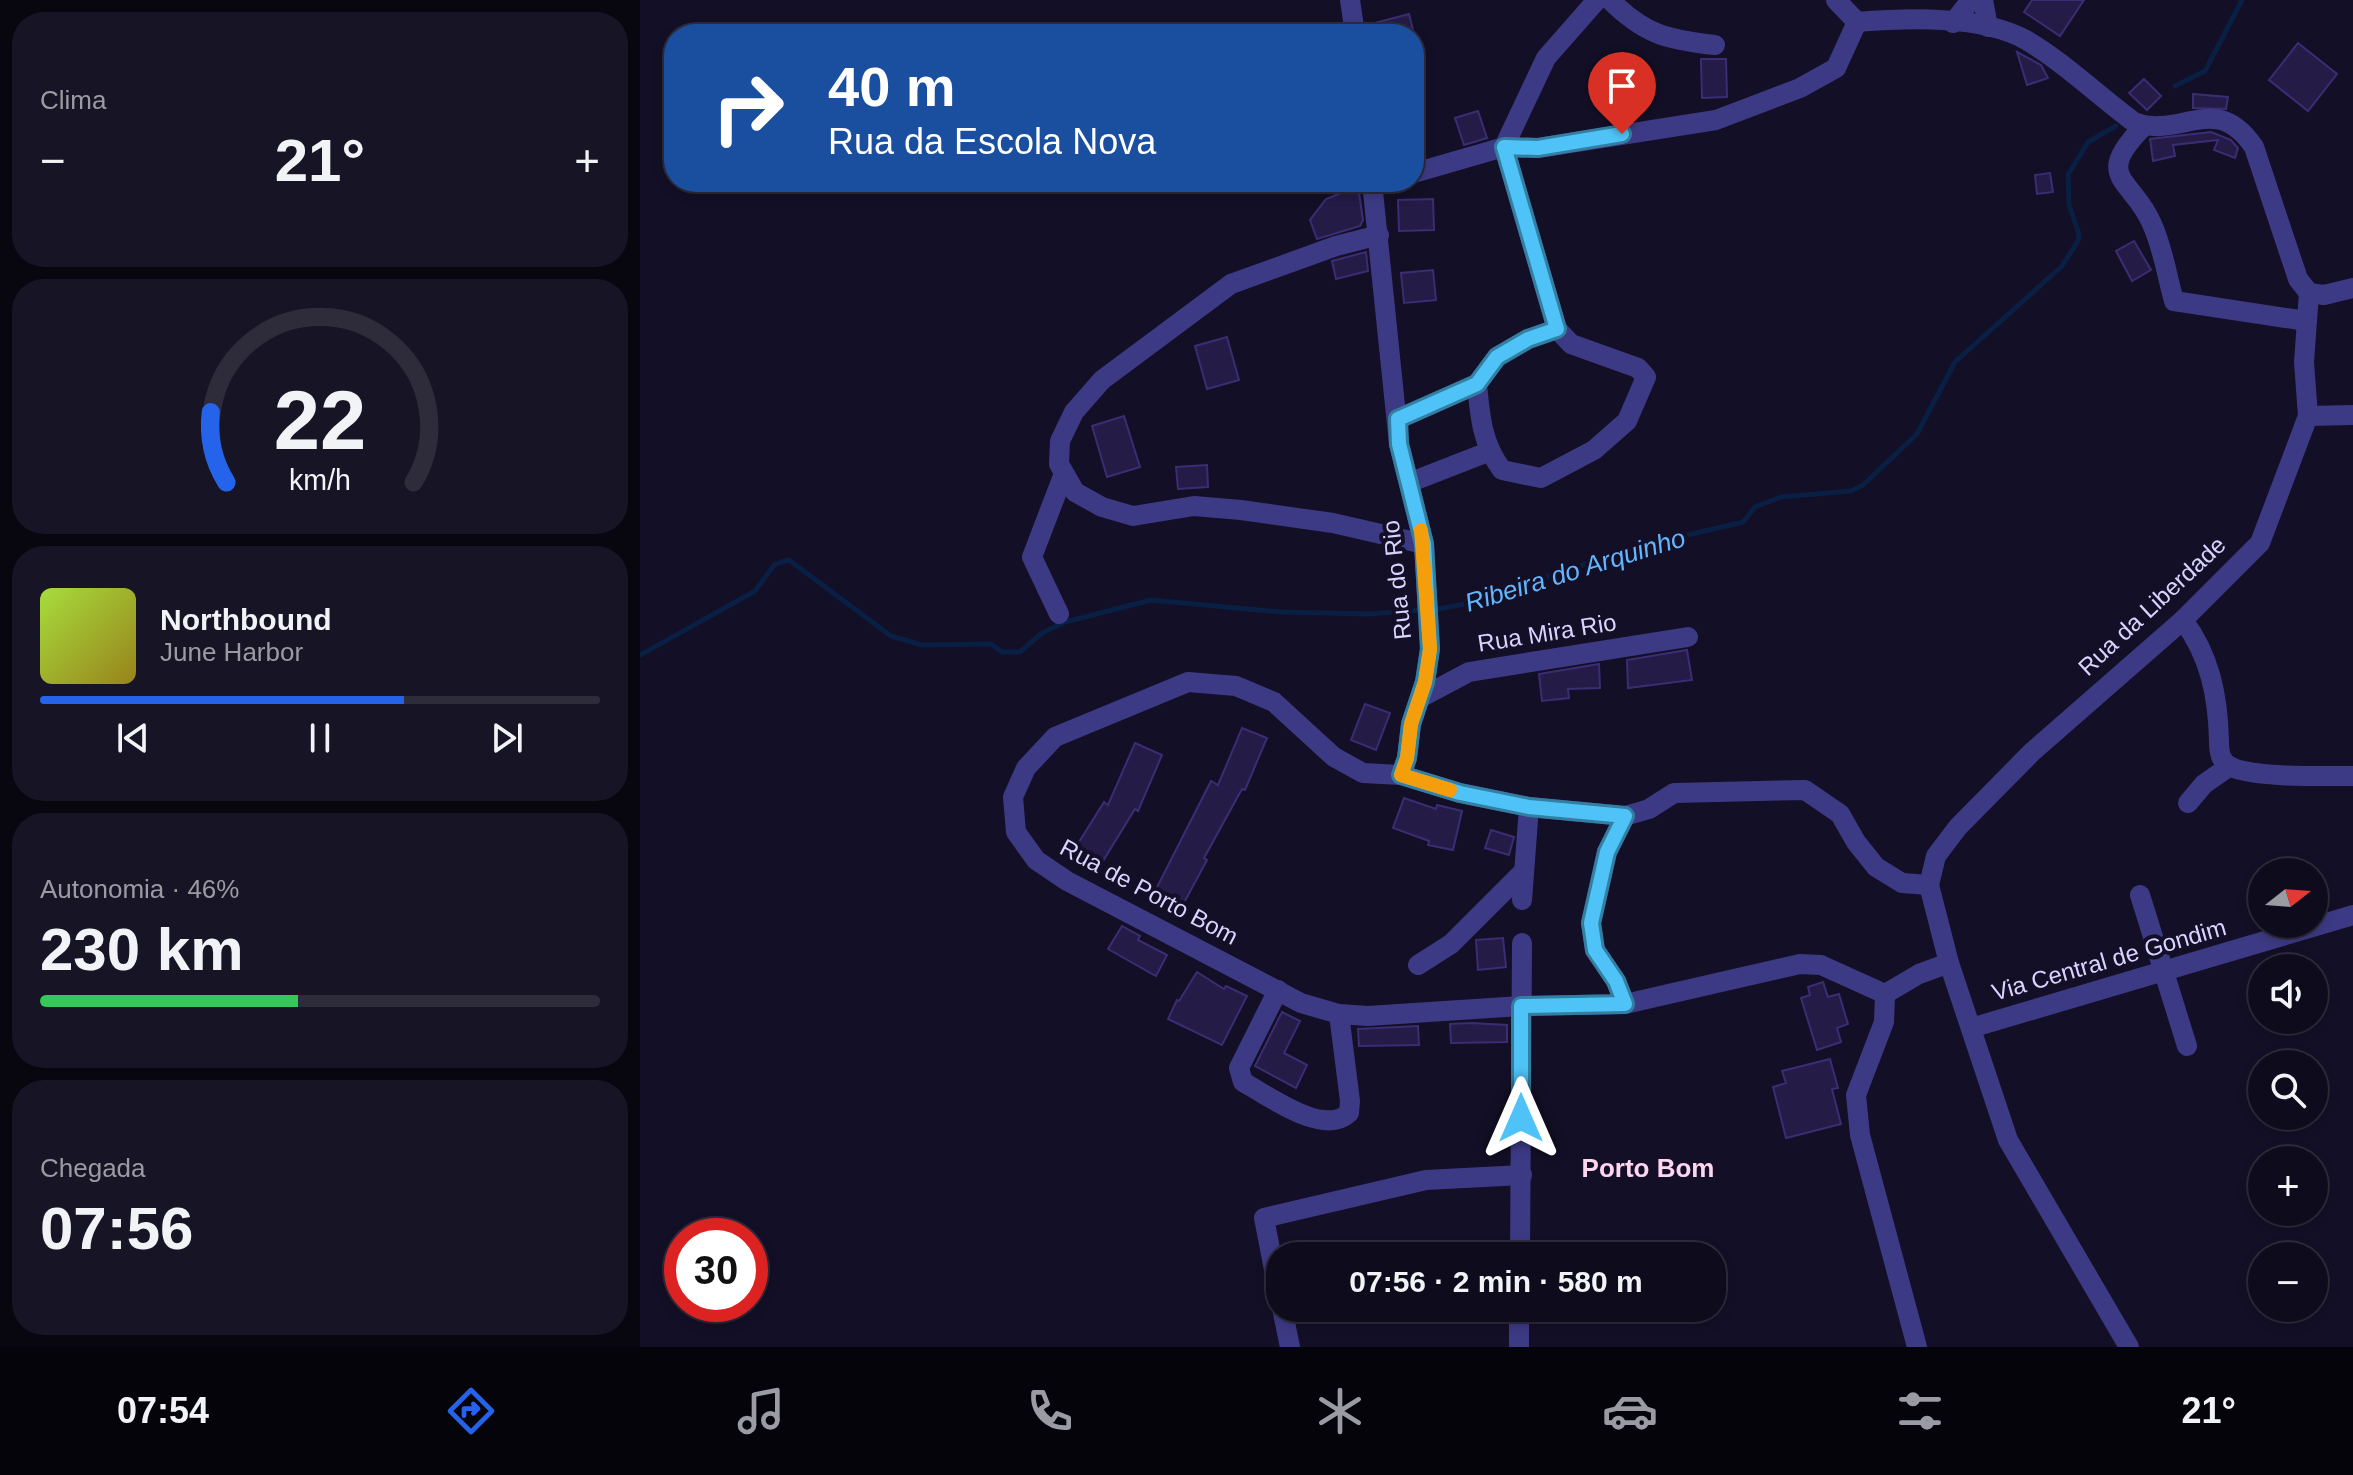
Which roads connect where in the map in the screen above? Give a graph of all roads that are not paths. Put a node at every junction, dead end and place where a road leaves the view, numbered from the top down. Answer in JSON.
{"nodes":[{"id":1,"x":1350,"y":0,"type":"edge"},
{"id":2,"x":1597,"y":0,"type":"edge"},
{"id":3,"x":1610,"y":0,"type":"edge"},
{"id":4,"x":1836,"y":0,"type":"edge"},
{"id":5,"x":1971,"y":0,"type":"edge"},
{"id":6,"x":1983,"y":0,"type":"edge"},
{"id":7,"x":1857,"y":22,"type":"junction"},
{"id":8,"x":1953,"y":23,"type":"junction"},
{"id":9,"x":1354,"y":24,"type":"edge"},
{"id":10,"x":1988,"y":27,"type":"junction"},
{"id":11,"x":1715,"y":45,"type":"dead end"},
{"id":12,"x":2144,"y":126,"type":"junction"},
{"id":13,"x":1504,"y":147,"type":"junction"},
{"id":14,"x":1424,"y":170,"type":"edge"},
{"id":15,"x":1378,"y":192,"type":"edge"},
{"id":16,"x":1379,"y":235,"type":"junction"},
{"id":17,"x":2353,"y":288,"type":"edge"},
{"id":18,"x":2309,"y":293,"type":"junction"},
{"id":19,"x":2306,"y":321,"type":"junction"},
{"id":20,"x":1557,"y":329,"type":"junction"},
{"id":21,"x":1477,"y":384,"type":"junction"},
{"id":22,"x":2353,"y":415,"type":"edge"},
{"id":23,"x":2308,"y":416,"type":"junction"},
{"id":24,"x":1398,"y":419,"type":"junction"},
{"id":25,"x":1488,"y":452,"type":"junction"},
{"id":26,"x":1063,"y":476,"type":"junction"},
{"id":27,"x":1411,"y":482,"type":"junction"},
{"id":28,"x":1424,"y":544,"type":"junction"},
{"id":29,"x":1059,"y":614,"type":"dead end"},
{"id":30,"x":2183,"y":620,"type":"junction"},
{"id":31,"x":1688,"y":637,"type":"dead end"},
{"id":32,"x":1420,"y":698,"type":"junction"},
{"id":33,"x":2230,"y":766,"type":"junction"},
{"id":34,"x":1401,"y":775,"type":"junction"},
{"id":35,"x":2353,"y":776,"type":"edge"},
{"id":36,"x":2188,"y":803,"type":"dead end"},
{"id":37,"x":1529,"y":807,"type":"junction"},
{"id":38,"x":1625,"y":816,"type":"junction"},
{"id":39,"x":1524,"y":871,"type":"junction"},
{"id":40,"x":1929,"y":885,"type":"junction"},
{"id":41,"x":2140,"y":895,"type":"dead end"},
{"id":42,"x":1522,"y":900,"type":"dead end"},
{"id":43,"x":2353,"y":915,"type":"edge"},
{"id":44,"x":1522,"y":943,"type":"dead end"},
{"id":45,"x":1949,"y":963,"type":"junction"},
{"id":46,"x":1418,"y":965,"type":"dead end"},
{"id":47,"x":2164,"y":971,"type":"junction"},
{"id":48,"x":1278,"y":990,"type":"junction"},
{"id":49,"x":1885,"y":994,"type":"junction"},
{"id":50,"x":1625,"y":1004,"type":"junction"},
{"id":51,"x":1521,"y":1006,"type":"junction"},
{"id":52,"x":1339,"y":1014,"type":"junction"},
{"id":53,"x":1971,"y":1028,"type":"junction"},
{"id":54,"x":2187,"y":1046,"type":"dead end"},
{"id":55,"x":1522,"y":1175,"type":"junction"},
{"id":56,"x":1269,"y":1242,"type":"edge"},
{"id":57,"x":1520,"y":1242,"type":"edge"},
{"id":58,"x":1285,"y":1322,"type":"edge"},
{"id":59,"x":1519,"y":1322,"type":"edge"},
{"id":60,"x":1290,"y":1347,"type":"edge"},
{"id":61,"x":1519,"y":1347,"type":"edge"},
{"id":62,"x":1917,"y":1347,"type":"edge"},
{"id":63,"x":2129,"y":1347,"type":"edge"}],
"edges":[{"from":1,"to":9,"type":"street"},
{"from":2,"to":13,"type":"street"},
{"from":3,"to":11,"type":"street"},
{"from":4,"to":7,"type":"street"},
{"from":5,"to":8,"type":"street"},
{"from":6,"to":10,"type":"street"},
{"from":7,"to":8,"type":"street"},
{"from":7,"to":13,"type":"street"},
{"from":8,"to":10,"type":"street"},
{"from":10,"to":12,"type":"street"},
{"from":12,"to":18,"type":"street"},
{"from":12,"to":19,"type":"street"},
{"from":13,"to":14,"type":"street"},
{"from":13,"to":20,"type":"street"},
{"from":15,"to":16,"type":"street","name":"Rua do Rio"},
{"from":16,"to":24,"type":"street","name":"Rua do Rio"},
{"from":16,"to":26,"type":"street"},
{"from":17,"to":18,"type":"street"},
{"from":18,"to":19,"type":"street","name":"Rua da Liberdade"},
{"from":19,"to":23,"type":"street","name":"Rua da Liberdade"},
{"from":20,"to":21,"type":"street"},
{"from":20,"to":25,"type":"street"},
{"from":21,"to":24,"type":"street"},
{"from":21,"to":25,"type":"street"},
{"from":22,"to":23,"type":"street"},
{"from":23,"to":30,"type":"street","name":"Rua da Liberdade"},
{"from":24,"to":27,"type":"street","name":"Rua do Rio"},
{"from":25,"to":27,"type":"street"},
{"from":26,"to":28,"type":"street"},
{"from":26,"to":29,"type":"street"},
{"from":27,"to":28,"type":"street","name":"Rua do Rio"},
{"from":28,"to":32,"type":"street","name":"Rua do Rio"},
{"from":30,"to":33,"type":"street"},
{"from":30,"to":40,"type":"street","name":"Rua da Liberdade"},
{"from":31,"to":32,"type":"street","name":"Rua Mira Rio"},
{"from":32,"to":34,"type":"street","name":"Rua do Rio"},
{"from":33,"to":35,"type":"street"},
{"from":33,"to":36,"type":"street"},
{"from":34,"to":37,"type":"street","name":"Rua de Porto Bom"},
{"from":34,"to":48,"type":"street","name":"Rua de Porto Bom"},
{"from":37,"to":38,"type":"street","name":"Rua de Porto Bom"},
{"from":37,"to":39,"type":"street"},
{"from":38,"to":40,"type":"street","name":"Rua de Porto Bom"},
{"from":38,"to":50,"type":"street"},
{"from":39,"to":42,"type":"street"},
{"from":39,"to":46,"type":"street"},
{"from":40,"to":45,"type":"street"},
{"from":41,"to":47,"type":"street"},
{"from":43,"to":47,"type":"street","name":"Via Central de Gondim"},
{"from":44,"to":51,"type":"street"},
{"from":45,"to":49,"type":"street"},
{"from":45,"to":53,"type":"street"},
{"from":47,"to":53,"type":"street","name":"Via Central de Gondim"},
{"from":47,"to":54,"type":"street"},
{"from":48,"to":52,"type":"street","name":"Rua de Porto Bom"},
{"from":48,"to":52,"type":"street"},
{"from":49,"to":50,"type":"street","name":"Rua de Porto Bom"},
{"from":49,"to":62,"type":"street"},
{"from":50,"to":51,"type":"street","name":"Rua de Porto Bom"},
{"from":51,"to":52,"type":"street","name":"Rua de Porto Bom"},
{"from":51,"to":55,"type":"street"},
{"from":53,"to":63,"type":"street"},
{"from":55,"to":56,"type":"street"},
{"from":55,"to":57,"type":"street"},
{"from":58,"to":60,"type":"street"},
{"from":59,"to":61,"type":"street"}]}
